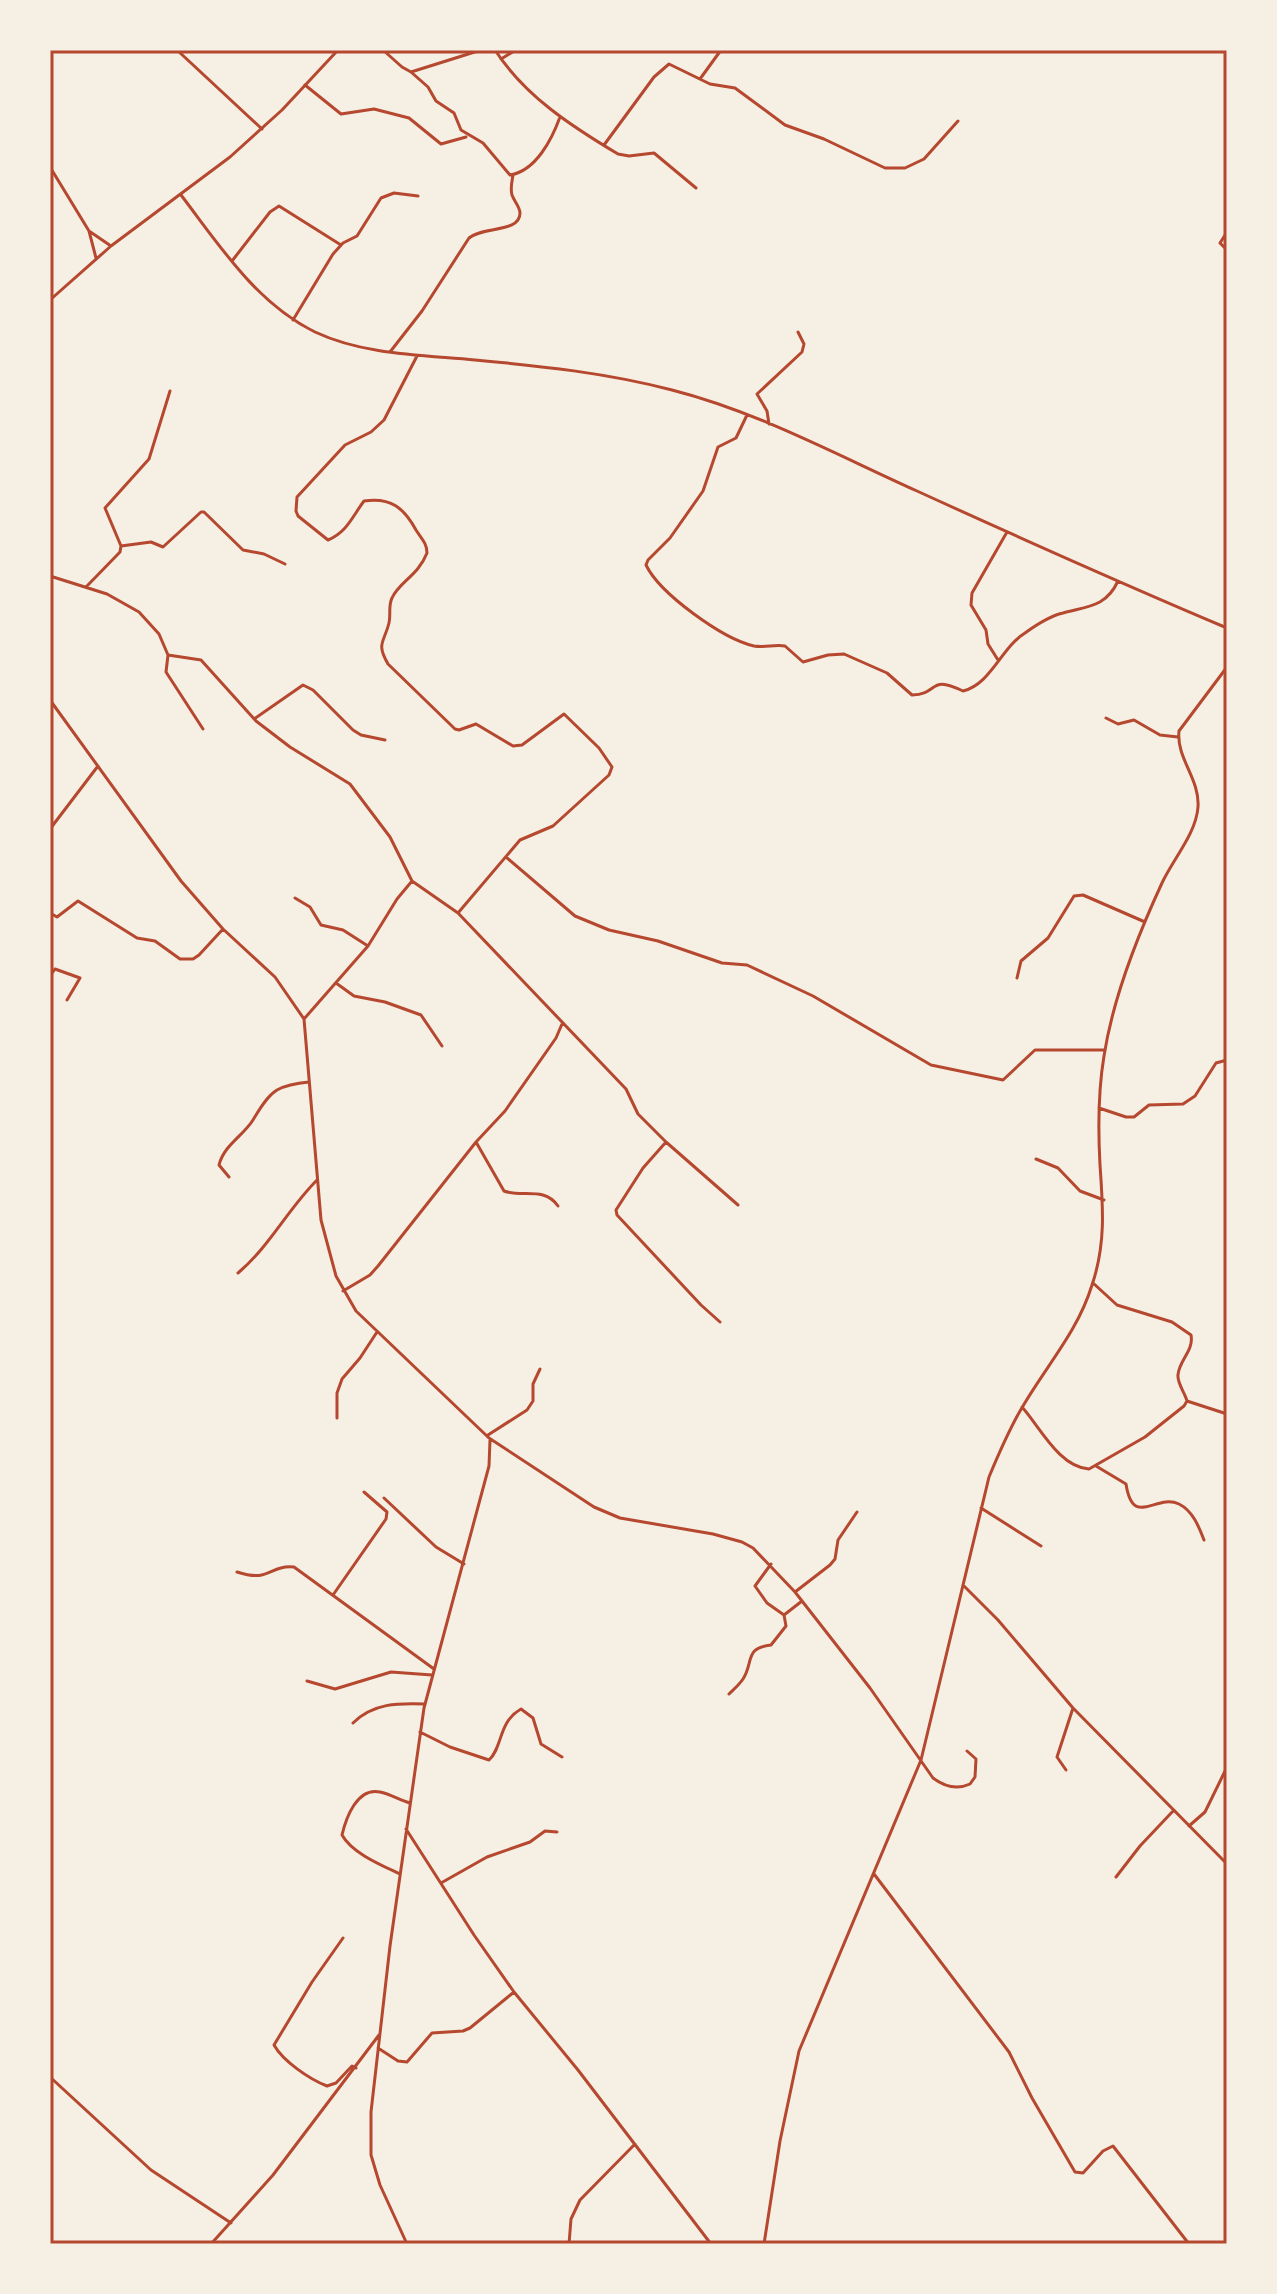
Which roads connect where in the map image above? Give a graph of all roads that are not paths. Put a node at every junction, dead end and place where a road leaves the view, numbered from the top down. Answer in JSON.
{"nodes":[{"id":1,"x":177,"y":50,"type":"edge"},
{"id":2,"x":338,"y":50,"type":"edge"},
{"id":3,"x":383,"y":50,"type":"edge"},
{"id":4,"x":481,"y":50,"type":"edge"},
{"id":5,"x":495,"y":50,"type":"edge"},
{"id":6,"x":516,"y":50,"type":"edge"},
{"id":7,"x":721,"y":50,"type":"edge"},
{"id":8,"x":501,"y":59,"type":"junction"},
{"id":9,"x":411,"y":72,"type":"junction"},
{"id":10,"x":700,"y":79,"type":"junction"},
{"id":11,"x":305,"y":85,"type":"junction"},
{"id":12,"x":561,"y":116,"type":"junction"},
{"id":13,"x":958,"y":121,"type":"dead end"},
{"id":14,"x":262,"y":129,"type":"junction"},
{"id":15,"x":467,"y":136,"type":"junction"},
{"id":16,"x":604,"y":145,"type":"junction"},
{"id":17,"x":50,"y":167,"type":"edge"},
{"id":18,"x":513,"y":175,"type":"junction"},
{"id":19,"x":696,"y":188,"type":"dead end"},
{"id":20,"x":181,"y":195,"type":"junction"},
{"id":21,"x":418,"y":196,"type":"dead end"},
{"id":22,"x":89,"y":231,"type":"junction"},
{"id":23,"x":1227,"y":232,"type":"edge"},
{"id":24,"x":341,"y":245,"type":"junction"},
{"id":25,"x":111,"y":246,"type":"junction"},
{"id":26,"x":1227,"y":250,"type":"edge"},
{"id":27,"x":96,"y":258,"type":"junction"},
{"id":28,"x":232,"y":261,"type":"junction"},
{"id":29,"x":50,"y":300,"type":"edge"},
{"id":30,"x":293,"y":320,"type":"junction"},
{"id":31,"x":798,"y":332,"type":"dead end"},
{"id":32,"x":390,"y":352,"type":"junction"},
{"id":33,"x":417,"y":355,"type":"junction"},
{"id":34,"x":170,"y":391,"type":"dead end"},
{"id":35,"x":747,"y":415,"type":"junction"},
{"id":36,"x":769,"y":424,"type":"junction"},
{"id":37,"x":1007,"y":531,"type":"junction"},
{"id":38,"x":121,"y":546,"type":"junction"},
{"id":39,"x":285,"y":564,"type":"dead end"},
{"id":40,"x":50,"y":576,"type":"edge"},
{"id":41,"x":1118,"y":581,"type":"junction"},
{"id":42,"x":87,"y":586,"type":"junction"},
{"id":43,"x":1227,"y":628,"type":"edge"},
{"id":44,"x":168,"y":655,"type":"junction"},
{"id":45,"x":998,"y":660,"type":"junction"},
{"id":46,"x":1227,"y":667,"type":"edge"},
{"id":47,"x":50,"y":700,"type":"edge"},
{"id":48,"x":1106,"y":718,"type":"dead end"},
{"id":49,"x":254,"y":719,"type":"junction"},
{"id":50,"x":203,"y":729,"type":"dead end"},
{"id":51,"x":1178,"y":737,"type":"junction"},
{"id":52,"x":385,"y":740,"type":"dead end"},
{"id":53,"x":98,"y":766,"type":"junction"},
{"id":54,"x":50,"y":829,"type":"edge"},
{"id":55,"x":506,"y":857,"type":"junction"},
{"id":56,"x":412,"y":881,"type":"junction"},
{"id":57,"x":295,"y":898,"type":"dead end"},
{"id":58,"x":50,"y":913,"type":"edge"},
{"id":59,"x":458,"y":913,"type":"junction"},
{"id":60,"x":1146,"y":923,"type":"junction"},
{"id":61,"x":223,"y":929,"type":"junction"},
{"id":62,"x":368,"y":946,"type":"junction"},
{"id":63,"x":50,"y":976,"type":"edge"},
{"id":64,"x":1017,"y":978,"type":"dead end"},
{"id":65,"x":336,"y":983,"type":"junction"},
{"id":66,"x":67,"y":1000,"type":"dead end"},
{"id":67,"x":304,"y":1019,"type":"junction"},
{"id":68,"x":563,"y":1023,"type":"junction"},
{"id":69,"x":442,"y":1046,"type":"dead end"},
{"id":70,"x":1105,"y":1050,"type":"junction"},
{"id":71,"x":1227,"y":1060,"type":"edge"},
{"id":72,"x":309,"y":1082,"type":"junction"},
{"id":73,"x":1099,"y":1108,"type":"junction"},
{"id":74,"x":476,"y":1142,"type":"junction"},
{"id":75,"x":666,"y":1142,"type":"junction"},
{"id":76,"x":1036,"y":1159,"type":"dead end"},
{"id":77,"x":229,"y":1177,"type":"dead end"},
{"id":78,"x":317,"y":1180,"type":"junction"},
{"id":79,"x":1104,"y":1200,"type":"junction"},
{"id":80,"x":738,"y":1205,"type":"dead end"},
{"id":81,"x":558,"y":1206,"type":"dead end"},
{"id":82,"x":238,"y":1273,"type":"dead end"},
{"id":83,"x":1093,"y":1283,"type":"junction"},
{"id":84,"x":343,"y":1291,"type":"junction"},
{"id":85,"x":720,"y":1322,"type":"dead end"},
{"id":86,"x":377,"y":1332,"type":"junction"},
{"id":87,"x":540,"y":1369,"type":"dead end"},
{"id":88,"x":1187,"y":1401,"type":"junction"},
{"id":89,"x":1022,"y":1407,"type":"junction"},
{"id":90,"x":1227,"y":1414,"type":"edge"},
{"id":91,"x":337,"y":1418,"type":"dead end"},
{"id":92,"x":488,"y":1436,"type":"junction"},
{"id":93,"x":1096,"y":1466,"type":"junction"},
{"id":94,"x":364,"y":1492,"type":"dead end"},
{"id":95,"x":384,"y":1498,"type":"dead end"},
{"id":96,"x":981,"y":1508,"type":"junction"},
{"id":97,"x":857,"y":1512,"type":"dead end"},
{"id":98,"x":1204,"y":1540,"type":"dead end"},
{"id":99,"x":1041,"y":1546,"type":"dead end"},
{"id":100,"x":464,"y":1564,"type":"junction"},
{"id":101,"x":771,"y":1564,"type":"junction"},
{"id":102,"x":237,"y":1572,"type":"dead end"},
{"id":103,"x":963,"y":1585,"type":"junction"},
{"id":104,"x":795,"y":1592,"type":"junction"},
{"id":105,"x":333,"y":1595,"type":"junction"},
{"id":106,"x":802,"y":1601,"type":"junction"},
{"id":107,"x":784,"y":1615,"type":"junction"},
{"id":108,"x":433,"y":1672,"type":"junction"},
{"id":109,"x":307,"y":1681,"type":"dead end"},
{"id":110,"x":729,"y":1694,"type":"dead end"},
{"id":111,"x":425,"y":1704,"type":"junction"},
{"id":112,"x":1073,"y":1708,"type":"junction"},
{"id":113,"x":353,"y":1723,"type":"dead end"},
{"id":114,"x":420,"y":1732,"type":"junction"},
{"id":115,"x":967,"y":1751,"type":"dead end"},
{"id":116,"x":562,"y":1757,"type":"dead end"},
{"id":117,"x":921,"y":1760,"type":"junction"},
{"id":118,"x":1227,"y":1767,"type":"edge"},
{"id":119,"x":1066,"y":1770,"type":"dead end"},
{"id":120,"x":410,"y":1803,"type":"junction"},
{"id":121,"x":1174,"y":1810,"type":"junction"},
{"id":122,"x":1189,"y":1826,"type":"junction"},
{"id":123,"x":406,"y":1829,"type":"junction"},
{"id":124,"x":557,"y":1832,"type":"dead end"},
{"id":125,"x":1227,"y":1864,"type":"edge"},
{"id":126,"x":400,"y":1874,"type":"junction"},
{"id":127,"x":874,"y":1874,"type":"junction"},
{"id":128,"x":1116,"y":1877,"type":"dead end"},
{"id":129,"x":441,"y":1883,"type":"junction"},
{"id":130,"x":343,"y":1938,"type":"dead end"},
{"id":131,"x":514,"y":1992,"type":"junction"},
{"id":132,"x":380,"y":2034,"type":"junction"},
{"id":133,"x":378,"y":2048,"type":"junction"},
{"id":134,"x":356,"y":2068,"type":"junction"},
{"id":135,"x":50,"y":2077,"type":"edge"},
{"id":136,"x":635,"y":2144,"type":"junction"},
{"id":137,"x":231,"y":2223,"type":"junction"},
{"id":138,"x":211,"y":2244,"type":"edge"},
{"id":139,"x":407,"y":2244,"type":"edge"},
{"id":140,"x":569,"y":2244,"type":"edge"},
{"id":141,"x":711,"y":2244,"type":"edge"},
{"id":142,"x":764,"y":2244,"type":"edge"},
{"id":143,"x":1189,"y":2244,"type":"edge"}],
"edges":[{"from":1,"to":14,"type":"street"},
{"from":2,"to":11,"type":"street"},
{"from":3,"to":9,"type":"street"},
{"from":4,"to":9,"type":"street"},
{"from":5,"to":8,"type":"street"},
{"from":6,"to":8,"type":"street"},
{"from":7,"to":10,"type":"street"},
{"from":8,"to":12,"type":"street"},
{"from":9,"to":15,"type":"street"},
{"from":10,"to":13,"type":"street"},
{"from":10,"to":16,"type":"street"},
{"from":11,"to":14,"type":"street"},
{"from":11,"to":15,"type":"street"},
{"from":12,"to":16,"type":"street"},
{"from":12,"to":18,"type":"street"},
{"from":14,"to":20,"type":"street"},
{"from":15,"to":18,"type":"street"},
{"from":16,"to":19,"type":"street"},
{"from":17,"to":22,"type":"street"},
{"from":18,"to":32,"type":"street"},
{"from":20,"to":25,"type":"street"},
{"from":20,"to":28,"type":"street"},
{"from":21,"to":24,"type":"street"},
{"from":22,"to":25,"type":"street"},
{"from":22,"to":27,"type":"street"},
{"from":23,"to":26,"type":"street"},
{"from":24,"to":28,"type":"street"},
{"from":24,"to":30,"type":"street"},
{"from":25,"to":27,"type":"street"},
{"from":27,"to":29,"type":"street"},
{"from":28,"to":30,"type":"street"},
{"from":30,"to":32,"type":"street"},
{"from":31,"to":36,"type":"street"},
{"from":32,"to":33,"type":"street"},
{"from":33,"to":35,"type":"street"},
{"from":33,"to":55,"type":"street"},
{"from":34,"to":38,"type":"street"},
{"from":35,"to":36,"type":"street"},
{"from":35,"to":45,"type":"street"},
{"from":36,"to":37,"type":"street"},
{"from":37,"to":41,"type":"street"},
{"from":37,"to":45,"type":"street"},
{"from":38,"to":39,"type":"street"},
{"from":38,"to":42,"type":"street"},
{"from":40,"to":42,"type":"street"},
{"from":41,"to":43,"type":"street"},
{"from":41,"to":45,"type":"street"},
{"from":42,"to":44,"type":"street"},
{"from":44,"to":49,"type":"street"},
{"from":44,"to":50,"type":"street"},
{"from":46,"to":51,"type":"street"},
{"from":47,"to":53,"type":"street"},
{"from":48,"to":51,"type":"street"},
{"from":49,"to":52,"type":"street"},
{"from":49,"to":56,"type":"street"},
{"from":51,"to":60,"type":"street"},
{"from":53,"to":54,"type":"street"},
{"from":53,"to":61,"type":"street"},
{"from":55,"to":59,"type":"street"},
{"from":55,"to":70,"type":"street"},
{"from":56,"to":59,"type":"street"},
{"from":56,"to":62,"type":"street"},
{"from":57,"to":62,"type":"street"},
{"from":58,"to":61,"type":"street"},
{"from":59,"to":68,"type":"street"},
{"from":60,"to":64,"type":"street"},
{"from":60,"to":70,"type":"street"},
{"from":61,"to":67,"type":"street"},
{"from":62,"to":65,"type":"street"},
{"from":63,"to":66,"type":"street"},
{"from":65,"to":67,"type":"street"},
{"from":65,"to":69,"type":"street"},
{"from":67,"to":72,"type":"street"},
{"from":68,"to":74,"type":"street"},
{"from":68,"to":75,"type":"street"},
{"from":70,"to":73,"type":"street"},
{"from":71,"to":73,"type":"street"},
{"from":72,"to":77,"type":"street"},
{"from":72,"to":78,"type":"street"},
{"from":73,"to":79,"type":"street"},
{"from":74,"to":81,"type":"street"},
{"from":74,"to":84,"type":"street"},
{"from":75,"to":80,"type":"street"},
{"from":75,"to":85,"type":"street"},
{"from":76,"to":79,"type":"street"},
{"from":78,"to":82,"type":"street"},
{"from":78,"to":84,"type":"street"},
{"from":79,"to":83,"type":"street"},
{"from":83,"to":88,"type":"street"},
{"from":83,"to":89,"type":"street"},
{"from":84,"to":86,"type":"street"},
{"from":86,"to":91,"type":"street"},
{"from":86,"to":92,"type":"street"},
{"from":87,"to":92,"type":"street"},
{"from":88,"to":90,"type":"street"},
{"from":88,"to":93,"type":"street"},
{"from":89,"to":93,"type":"street"},
{"from":89,"to":96,"type":"street"},
{"from":92,"to":100,"type":"street"},
{"from":92,"to":101,"type":"street"},
{"from":93,"to":98,"type":"street"},
{"from":94,"to":105,"type":"street"},
{"from":95,"to":100,"type":"street"},
{"from":96,"to":99,"type":"street"},
{"from":96,"to":103,"type":"street"},
{"from":97,"to":104,"type":"street"},
{"from":100,"to":108,"type":"street"},
{"from":101,"to":104,"type":"street"},
{"from":101,"to":107,"type":"street"},
{"from":102,"to":105,"type":"street"},
{"from":103,"to":112,"type":"street"},
{"from":103,"to":117,"type":"street"},
{"from":104,"to":106,"type":"street"},
{"from":105,"to":108,"type":"street"},
{"from":106,"to":107,"type":"street"},
{"from":106,"to":117,"type":"street"},
{"from":107,"to":110,"type":"street"},
{"from":108,"to":109,"type":"street"},
{"from":108,"to":111,"type":"street"},
{"from":111,"to":113,"type":"street"},
{"from":111,"to":114,"type":"street"},
{"from":112,"to":119,"type":"street"},
{"from":112,"to":121,"type":"street"},
{"from":114,"to":116,"type":"street"},
{"from":114,"to":120,"type":"street"},
{"from":115,"to":117,"type":"street"},
{"from":117,"to":127,"type":"street"},
{"from":118,"to":122,"type":"street"},
{"from":120,"to":123,"type":"street"},
{"from":120,"to":126,"type":"street"},
{"from":121,"to":122,"type":"street"},
{"from":121,"to":128,"type":"street"},
{"from":122,"to":125,"type":"street"},
{"from":123,"to":126,"type":"street"},
{"from":123,"to":129,"type":"street"},
{"from":124,"to":129,"type":"street"},
{"from":126,"to":132,"type":"street"},
{"from":127,"to":142,"type":"street"},
{"from":127,"to":143,"type":"street"},
{"from":129,"to":131,"type":"street"},
{"from":130,"to":134,"type":"street"},
{"from":131,"to":133,"type":"street"},
{"from":131,"to":136,"type":"street"},
{"from":132,"to":133,"type":"street"},
{"from":132,"to":134,"type":"street"},
{"from":133,"to":139,"type":"street"},
{"from":134,"to":137,"type":"street"},
{"from":135,"to":137,"type":"street"},
{"from":136,"to":140,"type":"street"},
{"from":136,"to":141,"type":"street"},
{"from":137,"to":138,"type":"street"}]}
